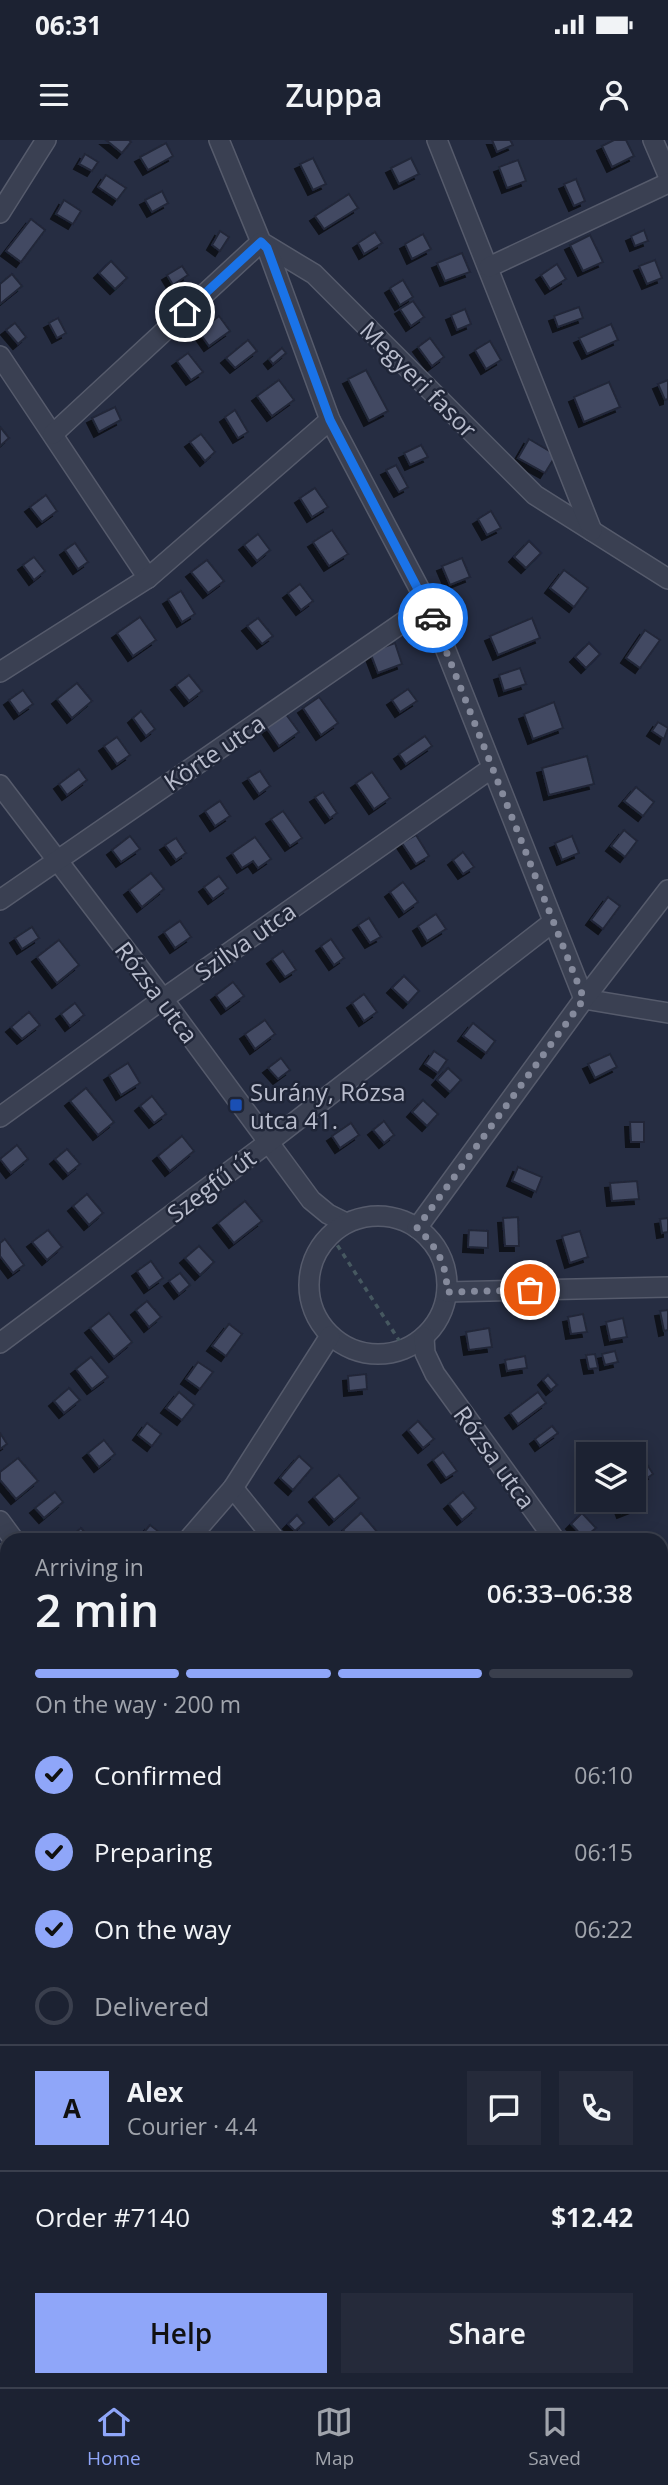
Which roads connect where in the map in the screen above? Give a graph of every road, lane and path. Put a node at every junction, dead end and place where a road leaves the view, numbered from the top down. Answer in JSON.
{"nodes":[{"id":1,"x":46,"y":140,"type":"edge"},
{"id":2,"x":219,"y":140,"type":"edge"},
{"id":3,"x":437,"y":140,"type":"edge"},
{"id":4,"x":653,"y":140,"type":"edge"},
{"id":5,"x":668,"y":174,"type":"edge"},
{"id":6,"x":668,"y":183,"type":"edge"},
{"id":7,"x":0,"y":213,"type":"edge"},
{"id":8,"x":264,"y":245,"type":"junction"},
{"id":9,"x":489,"y":267,"type":"junction"},
{"id":10,"x":0,"y":356,"type":"edge"},
{"id":11,"x":330,"y":420,"type":"junction"},
{"id":12,"x":53,"y":434,"type":"junction"},
{"id":13,"x":592,"y":531,"type":"junction"},
{"id":14,"x":148,"y":578,"type":"junction"},
{"id":15,"x":668,"y":579,"type":"edge"},
{"id":16,"x":428,"y":605,"type":"junction"},
{"id":17,"x":0,"y":672,"type":"edge"},
{"id":18,"x":492,"y":768,"type":"junction"},
{"id":19,"x":0,"y":785,"type":"edge"},
{"id":20,"x":56,"y":859,"type":"junction"},
{"id":21,"x":668,"y":890,"type":"edge"},
{"id":22,"x":0,"y":900,"type":"edge"},
{"id":23,"x":553,"y":922,"type":"junction"},
{"id":24,"x":163,"y":999,"type":"junction"},
{"id":25,"x":584,"y":999,"type":"junction"},
{"id":26,"x":668,"y":1013,"type":"edge"},
{"id":27,"x":0,"y":1117,"type":"edge"},
{"id":28,"x":269,"y":1142,"type":"junction"},
{"id":29,"x":311,"y":1200,"type":"junction"},
{"id":30,"x":417,"y":1228,"type":"junction"},
{"id":31,"x":332,"y":1234,"type":"junction"},
{"id":32,"x":668,"y":1287,"type":"edge"},
{"id":33,"x":447,"y":1292,"type":"junction"},
{"id":34,"x":330,"y":1336,"type":"junction"},
{"id":35,"x":424,"y":1337,"type":"junction"},
{"id":36,"x":0,"y":1343,"type":"edge"},
{"id":37,"x":403,"y":1354,"type":"junction"},
{"id":38,"x":435,"y":1374,"type":"junction"},
{"id":39,"x":233,"y":1488,"type":"junction"},
{"id":40,"x":194,"y":1533,"type":"edge"},
{"id":41,"x":269,"y":1533,"type":"edge"},
{"id":42,"x":550,"y":1533,"type":"edge"}],
"edges":[{"from":1,"to":7,"type":"street"},
{"from":2,"to":8,"type":"street"},
{"from":3,"to":9,"type":"street"},
{"from":4,"to":5,"type":"street"},
{"from":6,"to":9,"type":"street"},
{"from":8,"to":11,"type":"street"},
{"from":8,"to":12,"type":"street"},
{"from":8,"to":13,"type":"street","name":"Megyeri fasor"},
{"from":9,"to":13,"type":"street"},
{"from":10,"to":12,"type":"street"},
{"from":11,"to":14,"type":"street"},
{"from":11,"to":16,"type":"street"},
{"from":12,"to":14,"type":"street"},
{"from":13,"to":15,"type":"street","name":"Megyeri fasor"},
{"from":14,"to":17,"type":"street"},
{"from":16,"to":18,"type":"street"},
{"from":16,"to":20,"type":"street","name":"Körte utca"},
{"from":18,"to":23,"type":"street"},
{"from":18,"to":24,"type":"street","name":"Szilva utca"},
{"from":19,"to":20,"type":"street","name":"Rózsa utca"},
{"from":20,"to":22,"type":"street","name":"Körte utca"},
{"from":20,"to":24,"type":"street","name":"Rózsa utca"},
{"from":21,"to":25,"type":"street"},
{"from":23,"to":25,"type":"street"},
{"from":23,"to":28,"type":"street","name":"Szegfű út"},
{"from":24,"to":27,"type":"street","name":"Szilva utca"},
{"from":24,"to":28,"type":"street","name":"Rózsa utca"},
{"from":25,"to":26,"type":"street"},
{"from":25,"to":30,"type":"street"},
{"from":28,"to":29,"type":"street","name":"Rózsa utca"},
{"from":28,"to":36,"type":"street","name":"Szegfű út"},
{"from":29,"to":31,"type":"street"},
{"from":29,"to":31,"type":"street"},
{"from":30,"to":31,"type":"street"},
{"from":30,"to":33,"type":"street"},
{"from":31,"to":34,"type":"street"},
{"from":31,"to":37,"type":"path"},
{"from":32,"to":33,"type":"street"},
{"from":33,"to":35,"type":"street"},
{"from":34,"to":37,"type":"street"},
{"from":34,"to":39,"type":"street"},
{"from":35,"to":37,"type":"street"},
{"from":35,"to":38,"type":"street"},
{"from":37,"to":38,"type":"street"},
{"from":38,"to":42,"type":"street","name":"Rózsa utca"},
{"from":39,"to":40,"type":"street"},
{"from":39,"to":41,"type":"street"}]}
